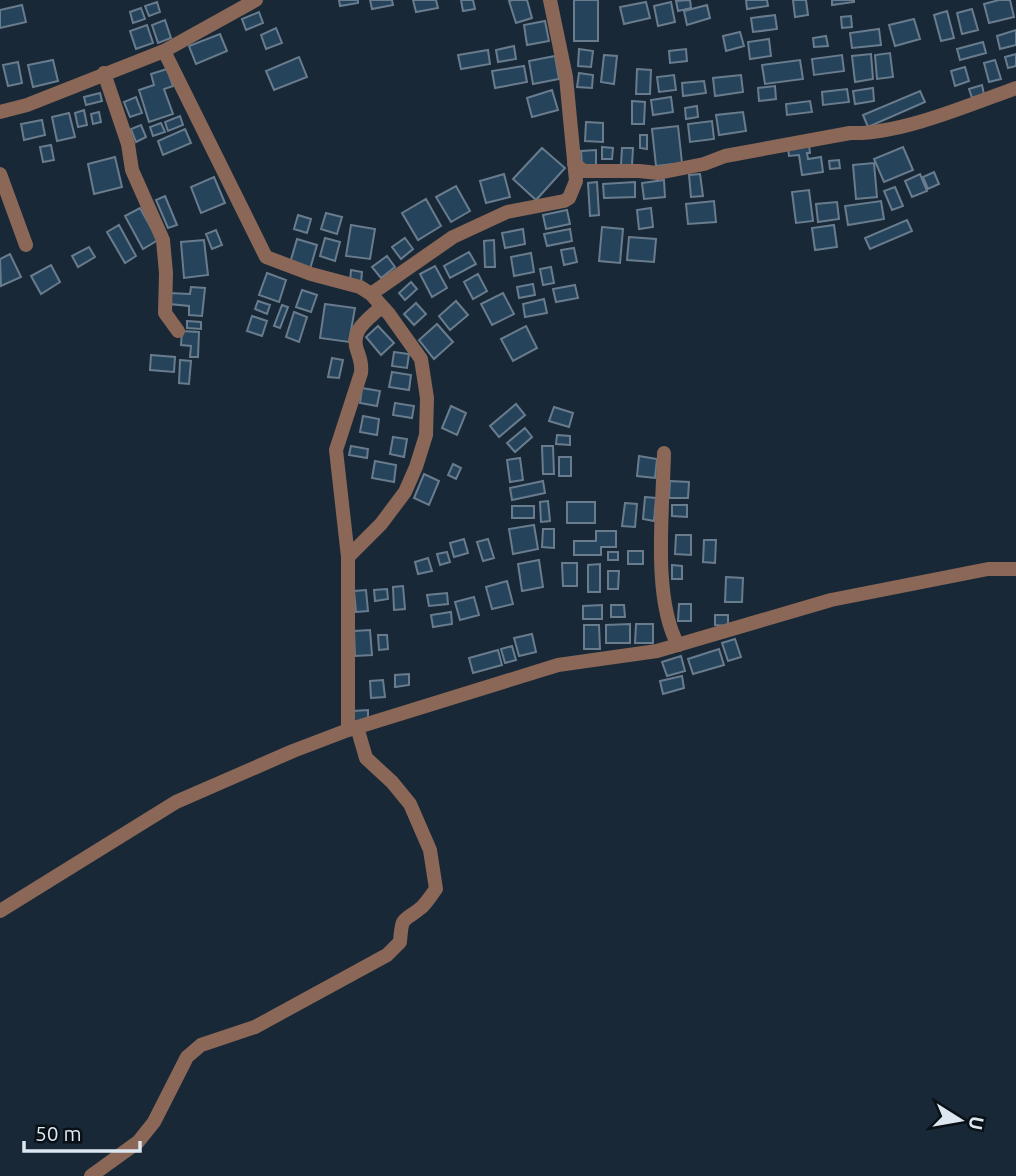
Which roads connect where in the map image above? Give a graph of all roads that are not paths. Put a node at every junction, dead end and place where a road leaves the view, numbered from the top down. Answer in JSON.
{"nodes":[{"id":1,"x":256,"y":0,"type":"edge"},
{"id":2,"x":550,"y":0,"type":"edge"},
{"id":3,"x":164,"y":51,"type":"junction"},
{"id":4,"x":104,"y":73,"type":"junction"},
{"id":5,"x":1016,"y":89,"type":"edge"},
{"id":6,"x":0,"y":112,"type":"edge"},
{"id":7,"x":574,"y":164,"type":"junction"},
{"id":8,"x":0,"y":174,"type":"edge"},
{"id":9,"x":26,"y":245,"type":"dead end"},
{"id":10,"x":371,"y":294,"type":"junction"},
{"id":11,"x":381,"y":307,"type":"junction"},
{"id":12,"x":178,"y":331,"type":"dead end"},
{"id":13,"x":664,"y":453,"type":"dead end"},
{"id":14,"x":348,"y":557,"type":"junction"},
{"id":15,"x":1016,"y":569,"type":"edge"},
{"id":16,"x":678,"y":645,"type":"junction"},
{"id":17,"x":352,"y":729,"type":"junction"},
{"id":18,"x":0,"y":911,"type":"edge"},
{"id":19,"x":91,"y":1176,"type":"edge"}],
"edges":[{"from":1,"to":3,"type":"street"},
{"from":2,"to":7,"type":"street"},
{"from":3,"to":4,"type":"street"},
{"from":3,"to":10,"type":"street"},
{"from":4,"to":6,"type":"street"},
{"from":4,"to":12,"type":"street"},
{"from":5,"to":7,"type":"street"},
{"from":7,"to":10,"type":"street"},
{"from":8,"to":9,"type":"street"},
{"from":10,"to":11,"type":"street"},
{"from":11,"to":14,"type":"street"},
{"from":11,"to":14,"type":"street"},
{"from":13,"to":16,"type":"street"},
{"from":14,"to":17,"type":"street"},
{"from":15,"to":16,"type":"street"},
{"from":16,"to":17,"type":"street"},
{"from":17,"to":18,"type":"street"},
{"from":17,"to":19,"type":"street"}]}
